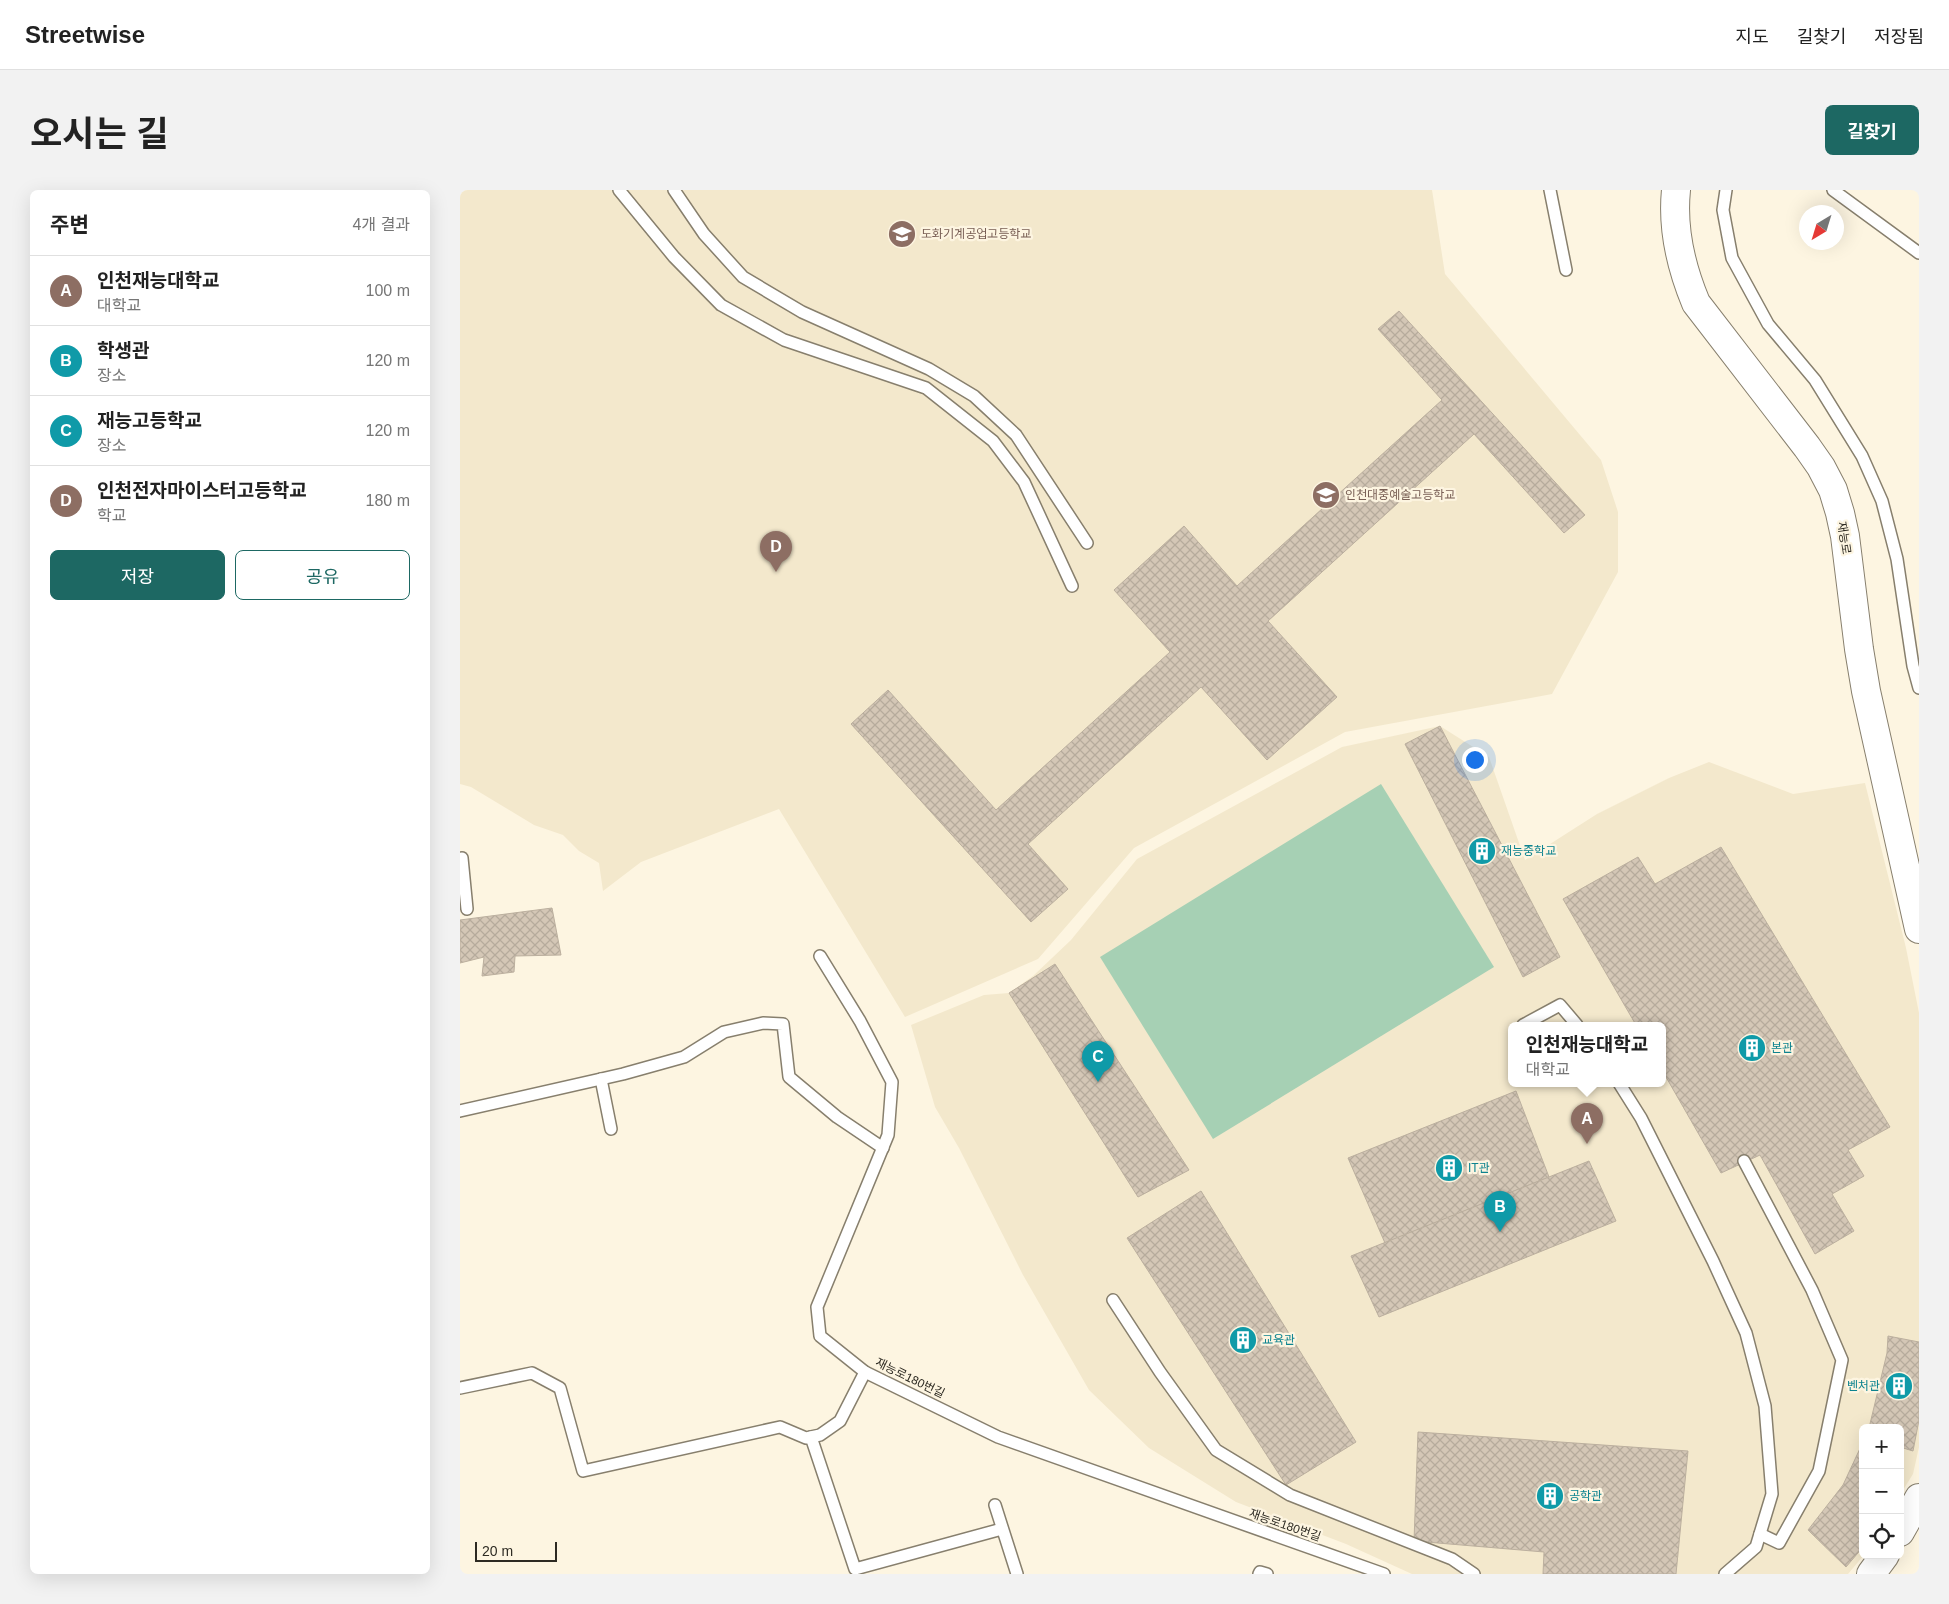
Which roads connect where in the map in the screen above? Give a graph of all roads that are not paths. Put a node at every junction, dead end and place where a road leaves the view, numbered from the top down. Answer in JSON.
{"nodes":[{"id":1,"x":619,"y":190,"type":"edge"},
{"id":2,"x":674,"y":190,"type":"edge"},
{"id":3,"x":1550,"y":190,"type":"edge"},
{"id":4,"x":1676,"y":190,"type":"edge"},
{"id":5,"x":1726,"y":190,"type":"edge"},
{"id":6,"x":1832,"y":190,"type":"edge"},
{"id":7,"x":1919,"y":253,"type":"edge"},
{"id":8,"x":1566,"y":270,"type":"dead end"},
{"id":9,"x":1087,"y":543,"type":"dead end"},
{"id":10,"x":1072,"y":586,"type":"dead end"},
{"id":11,"x":1919,"y":688,"type":"edge"},
{"id":12,"x":460,"y":859,"type":"edge"},
{"id":13,"x":467,"y":909,"type":"dead end"},
{"id":14,"x":1919,"y":929,"type":"edge"},
{"id":15,"x":820,"y":956,"type":"dead end"},
{"id":16,"x":1528,"y":1022,"type":"edge"},
{"id":17,"x":1575,"y":1022,"type":"edge"},
{"id":18,"x":601,"y":1079,"type":"junction"},
{"id":19,"x":1622,"y":1087,"type":"edge"},
{"id":20,"x":460,"y":1111,"type":"edge"},
{"id":21,"x":611,"y":1128,"type":"dead end"},
{"id":22,"x":883,"y":1148,"type":"junction"},
{"id":23,"x":1744,"y":1161,"type":"dead end"},
{"id":24,"x":1113,"y":1300,"type":"dead end"},
{"id":25,"x":865,"y":1372,"type":"junction"},
{"id":26,"x":460,"y":1388,"type":"edge"},
{"id":27,"x":811,"y":1437,"type":"junction"},
{"id":28,"x":1919,"y":1498,"type":"edge"},
{"id":29,"x":995,"y":1505,"type":"dead end"},
{"id":30,"x":1904,"y":1525,"type":"edge"},
{"id":31,"x":1002,"y":1529,"type":"junction"},
{"id":32,"x":1760,"y":1534,"type":"junction"},
{"id":33,"x":1881,"y":1559,"type":"edge"},
{"id":34,"x":1017,"y":1574,"type":"edge"},
{"id":35,"x":1259,"y":1574,"type":"edge"},
{"id":36,"x":1267,"y":1574,"type":"edge"},
{"id":37,"x":1384,"y":1574,"type":"edge"},
{"id":38,"x":1474,"y":1574,"type":"edge"},
{"id":39,"x":1725,"y":1574,"type":"edge"},
{"id":40,"x":1871,"y":1574,"type":"edge"}],
"edges":[{"from":1,"to":10,"type":"lane"},
{"from":2,"to":9,"type":"lane"},
{"from":3,"to":8,"type":"lane"},
{"from":4,"to":14,"type":"street","name":"재능로"},
{"from":5,"to":11,"type":"lane"},
{"from":6,"to":7,"type":"lane"},
{"from":12,"to":13,"type":"lane"},
{"from":15,"to":22,"type":"lane","name":"재능로180번길"},
{"from":16,"to":17,"type":"lane"},
{"from":18,"to":20,"type":"lane"},
{"from":18,"to":21,"type":"lane"},
{"from":18,"to":22,"type":"lane"},
{"from":19,"to":32,"type":"lane"},
{"from":22,"to":25,"type":"lane","name":"재능로180번길"},
{"from":23,"to":32,"type":"lane"},
{"from":24,"to":38,"type":"lane"},
{"from":25,"to":27,"type":"lane"},
{"from":25,"to":37,"type":"lane","name":"재능로180번길"},
{"from":26,"to":27,"type":"lane"},
{"from":27,"to":31,"type":"lane"},
{"from":28,"to":30,"type":"street"},
{"from":29,"to":31,"type":"lane"},
{"from":31,"to":34,"type":"lane"},
{"from":32,"to":39,"type":"lane"},
{"from":33,"to":40,"type":"street"},
{"from":35,"to":36,"type":"lane"}]}
